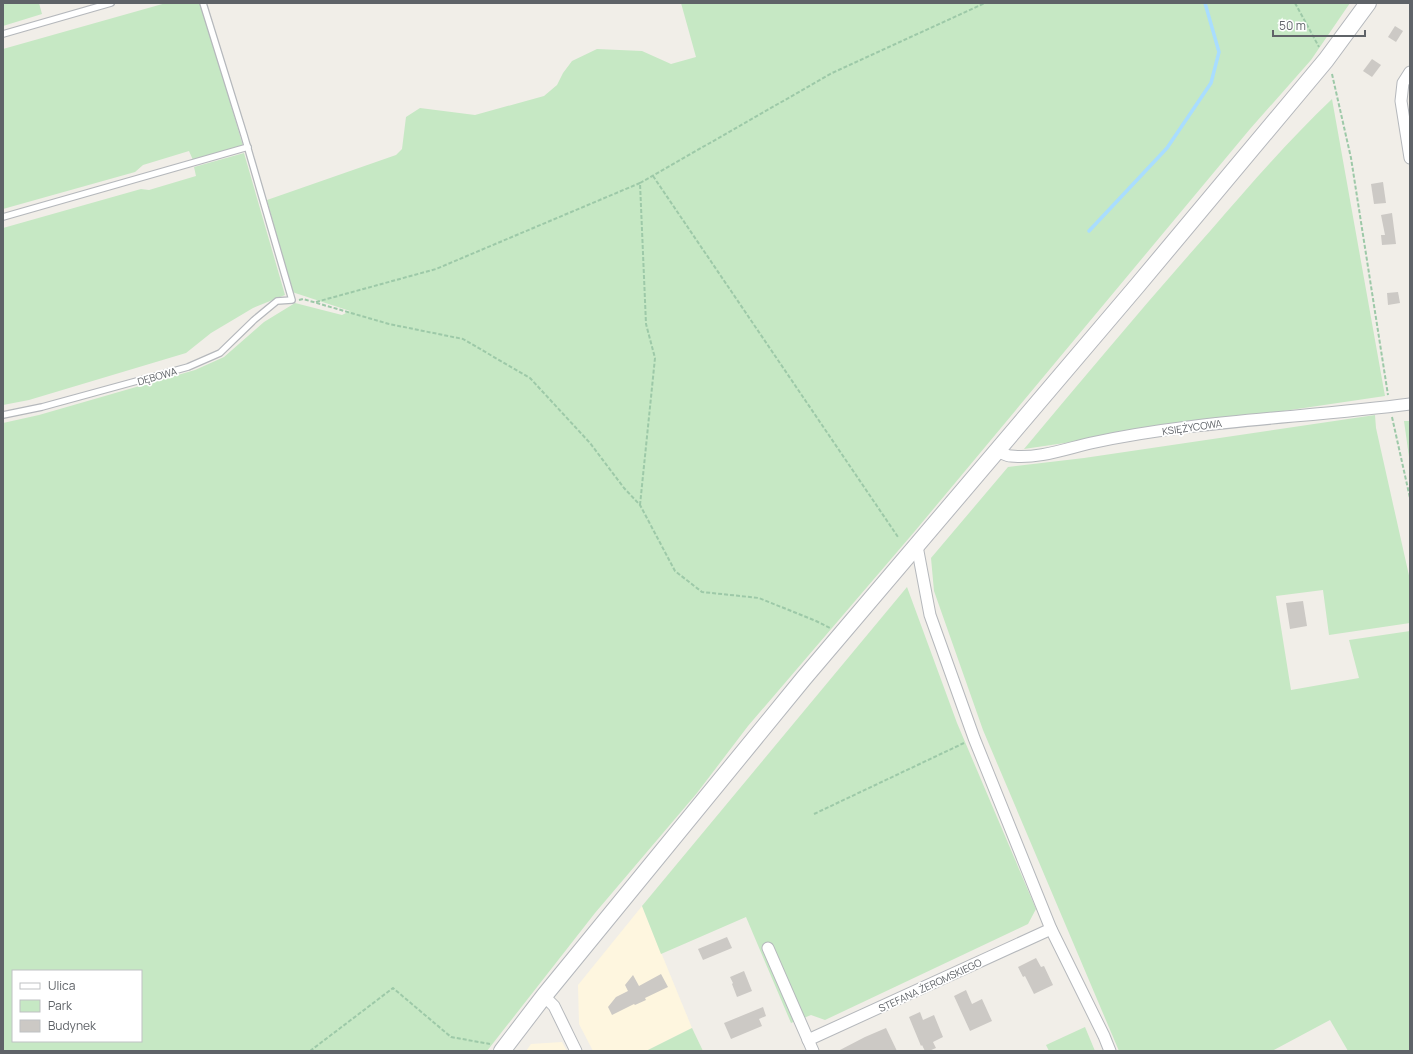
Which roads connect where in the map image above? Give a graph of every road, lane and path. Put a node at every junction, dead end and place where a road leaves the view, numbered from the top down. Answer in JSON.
{"nodes":[{"id":1,"x":111,"y":3,"type":"edge"},
{"id":2,"x":203,"y":3,"type":"edge"},
{"id":3,"x":985,"y":3,"type":"edge"},
{"id":4,"x":1295,"y":3,"type":"edge"},
{"id":5,"x":1368,"y":3,"type":"edge"},
{"id":6,"x":3,"y":34,"type":"edge"},
{"id":7,"x":1326,"y":60,"type":"junction"},
{"id":8,"x":1410,"y":72,"type":"edge"},
{"id":9,"x":1334,"y":80,"type":"dead end"},
{"id":10,"x":248,"y":147,"type":"junction"},
{"id":11,"x":1410,"y":158,"type":"edge"},
{"id":12,"x":653,"y":176,"type":"junction"},
{"id":13,"x":640,"y":183,"type":"junction"},
{"id":14,"x":3,"y":217,"type":"edge"},
{"id":15,"x":292,"y":300,"type":"junction"},
{"id":16,"x":315,"y":302,"type":"junction"},
{"id":17,"x":1410,"y":404,"type":"edge"},
{"id":18,"x":1390,"y":406,"type":"junction"},
{"id":19,"x":3,"y":415,"type":"edge"},
{"id":20,"x":997,"y":450,"type":"junction"},
{"id":21,"x":1410,"y":498,"type":"edge"},
{"id":22,"x":640,"y":505,"type":"junction"},
{"id":23,"x":898,"y":538,"type":"dead end"},
{"id":24,"x":917,"y":546,"type":"junction"},
{"id":25,"x":841,"y":635,"type":"junction"},
{"id":26,"x":974,"y":738,"type":"junction"},
{"id":27,"x":814,"y":814,"type":"dead end"},
{"id":28,"x":1051,"y":929,"type":"junction"},
{"id":29,"x":768,"y":948,"type":"dead end"},
{"id":30,"x":544,"y":996,"type":"junction"},
{"id":31,"x":808,"y":1040,"type":"junction"},
{"id":32,"x":503,"y":1049,"type":"edge"},
{"id":33,"x":310,"y":1051,"type":"edge"},
{"id":34,"x":576,"y":1051,"type":"edge"},
{"id":35,"x":813,"y":1051,"type":"edge"},
{"id":36,"x":1110,"y":1051,"type":"edge"}],
"edges":[{"from":1,"to":6,"type":"lane"},
{"from":2,"to":10,"type":"lane"},
{"from":3,"to":12,"type":"path"},
{"from":4,"to":7,"type":"path"},
{"from":5,"to":7,"type":"street"},
{"from":7,"to":20,"type":"street"},
{"from":8,"to":11,"type":"street"},
{"from":9,"to":18,"type":"path"},
{"from":10,"to":14,"type":"lane"},
{"from":10,"to":15,"type":"lane"},
{"from":12,"to":13,"type":"path"},
{"from":12,"to":23,"type":"path"},
{"from":13,"to":16,"type":"path"},
{"from":13,"to":22,"type":"path"},
{"from":15,"to":16,"type":"path"},
{"from":15,"to":19,"type":"lane","name":"DĘBOWA"},
{"from":16,"to":22,"type":"path"},
{"from":17,"to":18,"type":"street","name":"KSIĘŻYCOWA"},
{"from":18,"to":20,"type":"street","name":"KSIĘŻYCOWA"},
{"from":18,"to":21,"type":"path"},
{"from":20,"to":24,"type":"street"},
{"from":22,"to":25,"type":"path"},
{"from":24,"to":25,"type":"street"},
{"from":24,"to":26,"type":"street"},
{"from":25,"to":30,"type":"street"},
{"from":26,"to":27,"type":"path"},
{"from":26,"to":28,"type":"street"},
{"from":28,"to":31,"type":"street","name":"STEFANA ŻEROMSKIEGO"},
{"from":28,"to":36,"type":"street"},
{"from":29,"to":31,"type":"street"},
{"from":30,"to":32,"type":"street"},
{"from":30,"to":34,"type":"street"},
{"from":31,"to":35,"type":"street"},
{"from":32,"to":33,"type":"path"}]}
